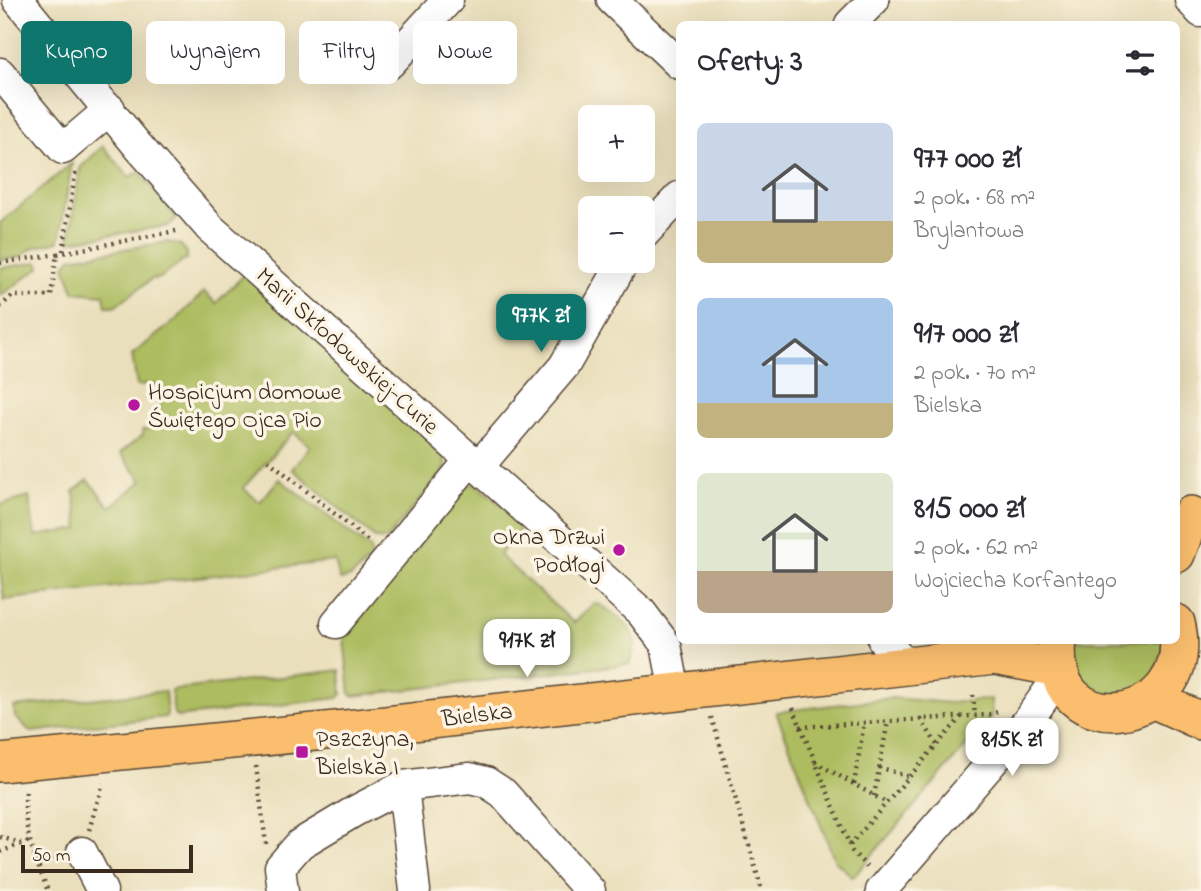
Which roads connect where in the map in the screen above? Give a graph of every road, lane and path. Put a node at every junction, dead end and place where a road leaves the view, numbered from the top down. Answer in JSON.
{"nodes":[{"id":1,"x":18,"y":0,"type":"edge"},
{"id":2,"x":448,"y":0,"type":"edge"},
{"id":3,"x":612,"y":0,"type":"edge"},
{"id":4,"x":874,"y":0,"type":"edge"},
{"id":5,"x":1190,"y":0,"type":"edge"},
{"id":6,"x":1201,"y":12,"type":"edge"},
{"id":7,"x":853,"y":21,"type":"edge"},
{"id":8,"x":399,"y":53,"type":"edge"},
{"id":9,"x":676,"y":61,"type":"edge"},
{"id":10,"x":0,"y":73,"type":"edge"},
{"id":11,"x":110,"y":109,"type":"junction"},
{"id":12,"x":77,"y":164,"type":"dead end"},
{"id":13,"x":676,"y":200,"type":"edge"},
{"id":14,"x":655,"y":222,"type":"edge"},
{"id":15,"x":184,"y":230,"type":"dead end"},
{"id":16,"x":64,"y":251,"type":"junction"},
{"id":17,"x":57,"y":254,"type":"junction"},
{"id":18,"x":0,"y":263,"type":"edge"},
{"id":19,"x":617,"y":273,"type":"edge"},
{"id":20,"x":0,"y":307,"type":"edge"},
{"id":21,"x":268,"y":460,"type":"dead end"},
{"id":22,"x":475,"y":463,"type":"junction"},
{"id":23,"x":1189,"y":516,"type":"edge"},
{"id":24,"x":1180,"y":542,"type":"edge"},
{"id":25,"x":390,"y":558,"type":"junction"},
{"id":26,"x":365,"y":588,"type":"junction"},
{"id":27,"x":332,"y":593,"type":"dead end"},
{"id":28,"x":336,"y":623,"type":"dead end"},
{"id":29,"x":1023,"y":644,"type":"edge"},
{"id":30,"x":1187,"y":649,"type":"edge"},
{"id":31,"x":892,"y":654,"type":"edge"},
{"id":32,"x":995,"y":656,"type":"junction"},
{"id":33,"x":1060,"y":661,"type":"edge"},
{"id":34,"x":676,"y":692,"type":"junction"},
{"id":35,"x":973,"y":695,"type":"dead end"},
{"id":36,"x":1157,"y":701,"type":"junction"},
{"id":37,"x":792,"y":704,"type":"dead end"},
{"id":38,"x":1090,"y":706,"type":"junction"},
{"id":39,"x":711,"y":714,"type":"dead end"},
{"id":40,"x":962,"y":716,"type":"junction"},
{"id":41,"x":975,"y":716,"type":"junction"},
{"id":42,"x":1014,"y":717,"type":"junction"},
{"id":43,"x":921,"y":719,"type":"junction"},
{"id":44,"x":888,"y":721,"type":"junction"},
{"id":45,"x":1201,"y":721,"type":"edge"},
{"id":46,"x":864,"y":723,"type":"junction"},
{"id":47,"x":800,"y":727,"type":"junction"},
{"id":48,"x":937,"y":745,"type":"junction"},
{"id":49,"x":815,"y":762,"type":"junction"},
{"id":50,"x":0,"y":764,"type":"edge"},
{"id":51,"x":256,"y":765,"type":"dead end"},
{"id":52,"x":879,"y":766,"type":"junction"},
{"id":53,"x":909,"y":777,"type":"junction"},
{"id":54,"x":103,"y":783,"type":"dead end"},
{"id":55,"x":854,"y":784,"type":"junction"},
{"id":56,"x":403,"y":786,"type":"junction"},
{"id":57,"x":26,"y":792,"type":"dead end"},
{"id":58,"x":874,"y":796,"type":"junction"},
{"id":59,"x":887,"y":803,"type":"junction"},
{"id":60,"x":0,"y":837,"type":"edge"},
{"id":61,"x":29,"y":841,"type":"junction"},
{"id":62,"x":22,"y":844,"type":"junction"},
{"id":63,"x":850,"y":845,"type":"junction"},
{"id":64,"x":0,"y":852,"type":"edge"},
{"id":65,"x":82,"y":852,"type":"joint"},
{"id":66,"x":283,"y":877,"type":"edge"},
{"id":67,"x":874,"y":879,"type":"edge"},
{"id":68,"x":48,"y":891,"type":"edge"},
{"id":69,"x":102,"y":891,"type":"edge"},
{"id":70,"x":415,"y":891,"type":"edge"},
{"id":71,"x":590,"y":891,"type":"edge"},
{"id":72,"x":762,"y":891,"type":"edge"}],
"edges":[{"from":1,"to":11,"type":"street","name":"Marii Skłodowskiej-Curie"},
{"from":2,"to":8,"type":"street"},
{"from":3,"to":9,"type":"street"},
{"from":4,"to":7,"type":"street"},
{"from":5,"to":6,"type":"street"},
{"from":10,"to":11,"type":"street"},
{"from":11,"to":22,"type":"street","name":"Marii Skłodowskiej-Curie"},
{"from":12,"to":16,"type":"path"},
{"from":13,"to":14,"type":"street"},
{"from":15,"to":16,"type":"path"},
{"from":16,"to":17,"type":"path"},
{"from":17,"to":18,"type":"path"},
{"from":17,"to":20,"type":"path"},
{"from":19,"to":22,"type":"street"},
{"from":21,"to":25,"type":"path"},
{"from":22,"to":25,"type":"street"},
{"from":22,"to":34,"type":"street","name":"Marii Skłodowskiej-Curie"},
{"from":23,"to":24,"type":"main road"},
{"from":25,"to":26,"type":"street"},
{"from":26,"to":27,"type":"street"},
{"from":26,"to":28,"type":"street"},
{"from":29,"to":32,"type":"main road","name":"Bielska"},
{"from":30,"to":36,"type":"main road"},
{"from":31,"to":32,"type":"main road","name":"Bielska"},
{"from":31,"to":34,"type":"main road","name":"Bielska"},
{"from":32,"to":33,"type":"main road","name":"Bielska"},
{"from":33,"to":38,"type":"main road"},
{"from":33,"to":42,"type":"street"},
{"from":34,"to":50,"type":"main road","name":"Bielska"},
{"from":35,"to":41,"type":"path"},
{"from":36,"to":38,"type":"main road"},
{"from":36,"to":45,"type":"main road"},
{"from":37,"to":47,"type":"path"},
{"from":38,"to":42,"type":"street"},
{"from":39,"to":72,"type":"path"},
{"from":40,"to":41,"type":"path"},
{"from":40,"to":43,"type":"path"},
{"from":40,"to":48,"type":"path"},
{"from":41,"to":42,"type":"path"},
{"from":42,"to":67,"type":"street"},
{"from":43,"to":44,"type":"path"},
{"from":43,"to":48,"type":"path"},
{"from":44,"to":46,"type":"path"},
{"from":44,"to":52,"type":"path"},
{"from":46,"to":47,"type":"path"},
{"from":46,"to":55,"type":"path"},
{"from":47,"to":49,"type":"path"},
{"from":48,"to":53,"type":"path"},
{"from":49,"to":55,"type":"path"},
{"from":49,"to":63,"type":"path"},
{"from":51,"to":66,"type":"path"},
{"from":52,"to":53,"type":"path"},
{"from":52,"to":58,"type":"path"},
{"from":53,"to":59,"type":"path"},
{"from":54,"to":65,"type":"path"},
{"from":55,"to":58,"type":"path"},
{"from":56,"to":66,"type":"street"},
{"from":56,"to":70,"type":"street"},
{"from":56,"to":71,"type":"street"},
{"from":57,"to":61,"type":"path"},
{"from":58,"to":59,"type":"path"},
{"from":59,"to":63,"type":"path"},
{"from":60,"to":62,"type":"path"},
{"from":61,"to":62,"type":"path"},
{"from":61,"to":68,"type":"path"},
{"from":62,"to":64,"type":"path"},
{"from":63,"to":67,"type":"path"},
{"from":65,"to":69,"type":"street"}]}
